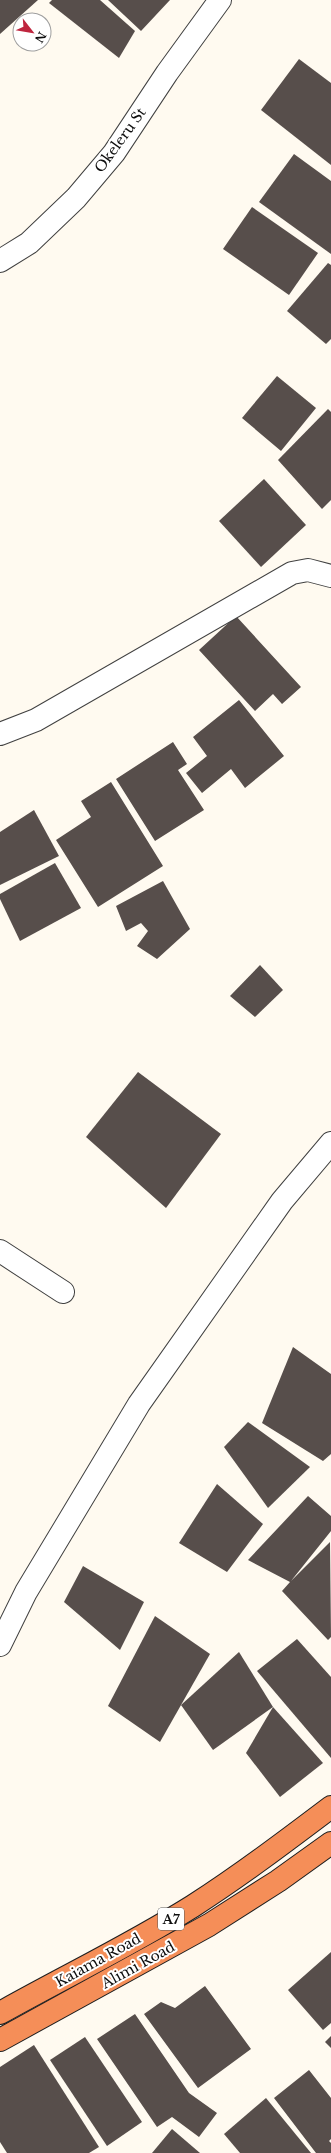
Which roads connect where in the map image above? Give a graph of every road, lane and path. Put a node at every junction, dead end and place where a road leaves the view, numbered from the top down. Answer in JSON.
{"nodes":[{"id":1,"x":220,"y":0,"type":"edge"},
{"id":2,"x":0,"y":261,"type":"edge"},
{"id":3,"x":331,"y":576,"type":"edge"},
{"id":4,"x":0,"y":734,"type":"edge"},
{"id":5,"x":331,"y":1143,"type":"edge"},
{"id":6,"x":0,"y":1251,"type":"edge"},
{"id":7,"x":62,"y":1292,"type":"dead end"},
{"id":8,"x":0,"y":1644,"type":"edge"},
{"id":9,"x":331,"y":1807,"type":"edge"},
{"id":10,"x":331,"y":1843,"type":"edge"},
{"id":11,"x":0,"y":2013,"type":"edge"},
{"id":12,"x":0,"y":2040,"type":"edge"}],
"edges":[{"from":1,"to":2,"type":"street","name":"Okeleru St"},
{"from":3,"to":4,"type":"street"},
{"from":5,"to":8,"type":"street"},
{"from":6,"to":7,"type":"street"},
{"from":9,"to":11,"type":"highway","name":"Kaiama Road","number":"A7"},
{"from":10,"to":12,"type":"highway","name":"Alimi Road","number":"A7"}]}
